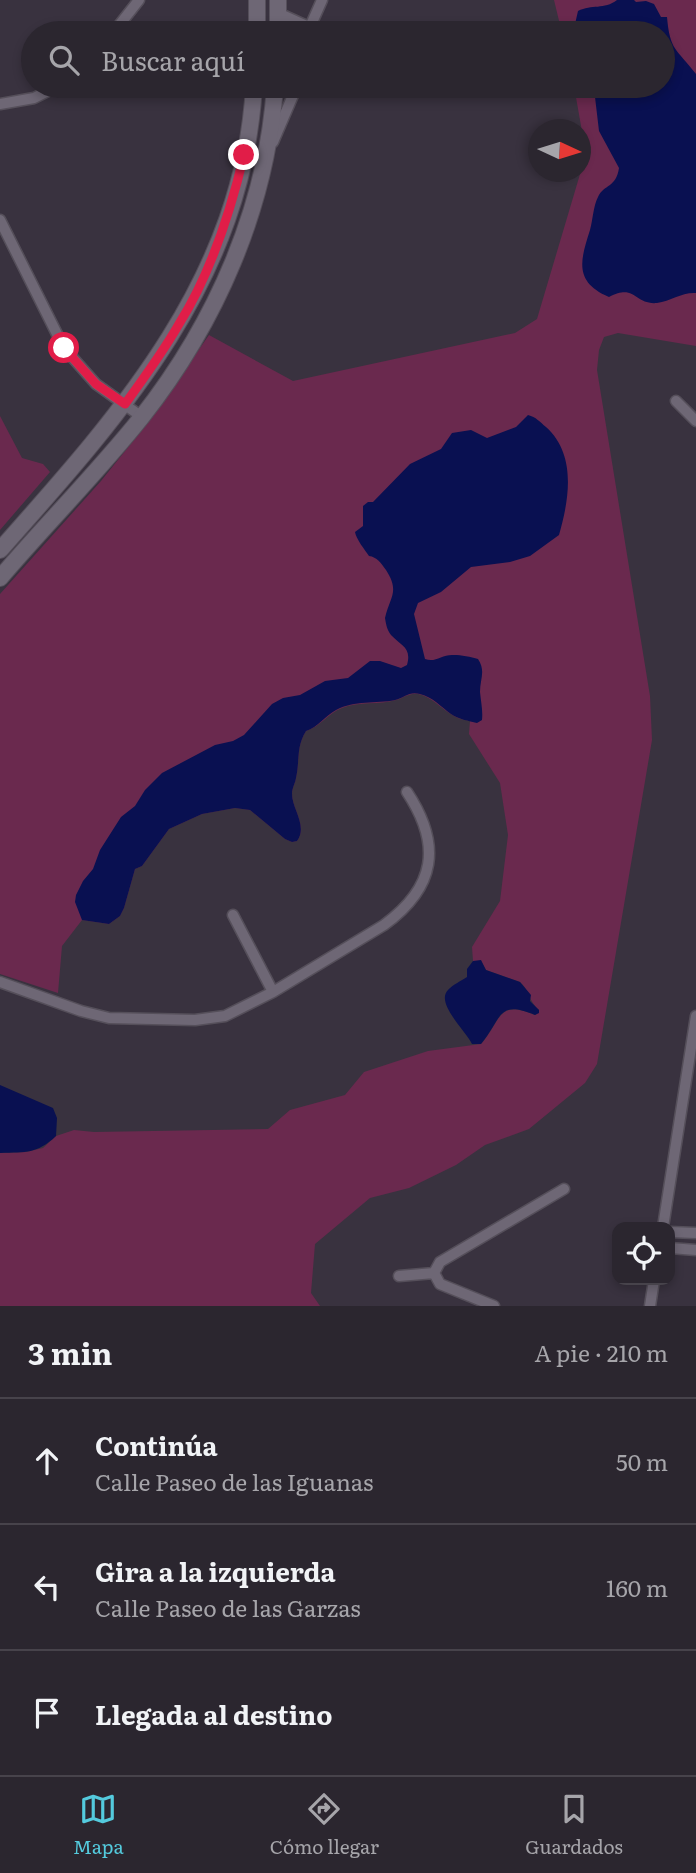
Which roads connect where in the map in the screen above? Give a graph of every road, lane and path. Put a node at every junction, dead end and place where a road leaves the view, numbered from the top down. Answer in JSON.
{"nodes":[{"id":1,"x":139,"y":0,"type":"edge"},
{"id":2,"x":257,"y":0,"type":"edge"},
{"id":3,"x":322,"y":0,"type":"edge"},
{"id":4,"x":278,"y":7,"type":"edge"},
{"id":5,"x":122,"y":21,"type":"edge"},
{"id":6,"x":257,"y":21,"type":"edge"},
{"id":7,"x":300,"y":21,"type":"edge"},
{"id":8,"x":318,"y":21,"type":"edge"},
{"id":9,"x":34,"y":98,"type":"edge"},
{"id":10,"x":252,"y":98,"type":"edge"},
{"id":11,"x":273,"y":98,"type":"edge"},
{"id":12,"x":292,"y":98,"type":"edge"},
{"id":13,"x":0,"y":104,"type":"edge"},
{"id":14,"x":265,"y":160,"type":"junction"},
{"id":15,"x":0,"y":220,"type":"edge"},
{"id":16,"x":216,"y":246,"type":"junction"},
{"id":17,"x":236,"y":255,"type":"junction"},
{"id":18,"x":676,"y":401,"type":"dead end"},
{"id":19,"x":125,"y":404,"type":"junction"},
{"id":20,"x":142,"y":417,"type":"junction"},
{"id":21,"x":696,"y":421,"type":"edge"},
{"id":22,"x":0,"y":550,"type":"edge"},
{"id":23,"x":0,"y":578,"type":"edge"},
{"id":24,"x":407,"y":792,"type":"dead end"},
{"id":25,"x":233,"y":915,"type":"dead end"},
{"id":26,"x":0,"y":982,"type":"edge"},
{"id":27,"x":273,"y":992,"type":"junction"},
{"id":28,"x":696,"y":1016,"type":"edge"},
{"id":29,"x":564,"y":1189,"type":"dead end"},
{"id":30,"x":664,"y":1222,"type":"edge"},
{"id":31,"x":675,"y":1232,"type":"edge"},
{"id":32,"x":696,"y":1233,"type":"edge"},
{"id":33,"x":675,"y":1248,"type":"edge"},
{"id":34,"x":696,"y":1250,"type":"edge"},
{"id":35,"x":434,"y":1273,"type":"junction"},
{"id":36,"x":399,"y":1276,"type":"dead end"},
{"id":37,"x":653,"y":1285,"type":"edge"},
{"id":38,"x":494,"y":1306,"type":"edge"},
{"id":39,"x":650,"y":1306,"type":"edge"}],
"edges":[{"from":1,"to":5,"type":"street"},
{"from":2,"to":6,"type":"street"},
{"from":3,"to":8,"type":"street"},
{"from":4,"to":7,"type":"street"},
{"from":9,"to":13,"type":"street"},
{"from":10,"to":16,"type":"street"},
{"from":11,"to":14,"type":"street"},
{"from":12,"to":14,"type":"street"},
{"from":14,"to":17,"type":"street"},
{"from":15,"to":19,"type":"street"},
{"from":16,"to":17,"type":"street"},
{"from":16,"to":19,"type":"street"},
{"from":17,"to":20,"type":"street"},
{"from":18,"to":21,"type":"street"},
{"from":19,"to":20,"type":"street"},
{"from":19,"to":22,"type":"street"},
{"from":20,"to":23,"type":"street"},
{"from":24,"to":27,"type":"street"},
{"from":25,"to":27,"type":"street"},
{"from":26,"to":27,"type":"street"},
{"from":28,"to":30,"type":"street"},
{"from":29,"to":35,"type":"street"},
{"from":31,"to":32,"type":"street"},
{"from":33,"to":34,"type":"street"},
{"from":35,"to":36,"type":"street"},
{"from":35,"to":38,"type":"street"},
{"from":37,"to":39,"type":"street"}]}
